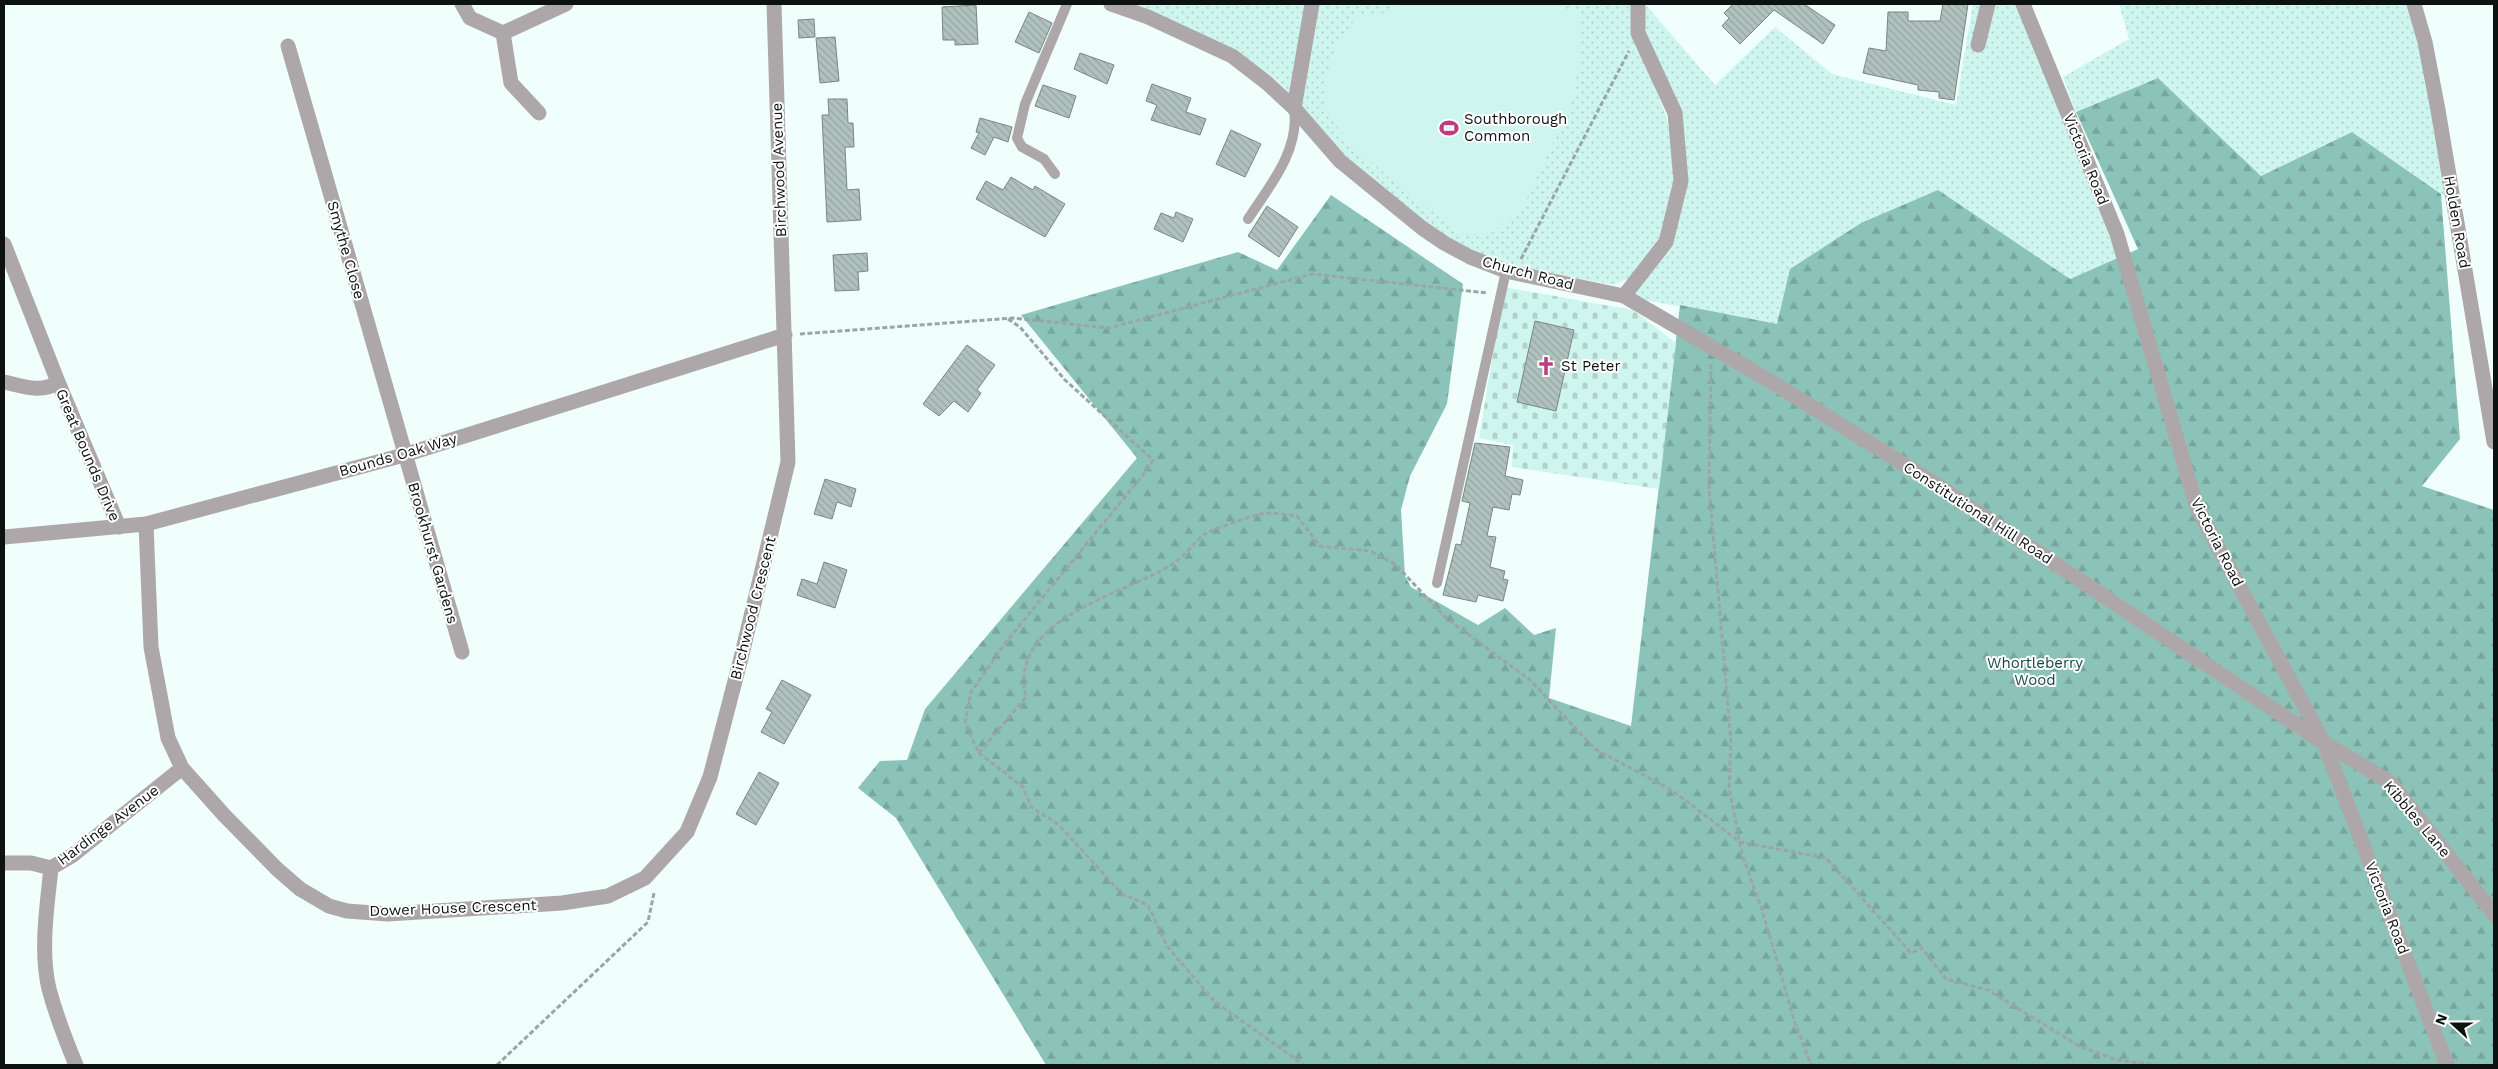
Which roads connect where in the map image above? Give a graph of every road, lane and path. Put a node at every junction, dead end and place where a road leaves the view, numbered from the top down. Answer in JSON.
{"nodes":[{"id":1,"x":462,"y":4,"type":"edge"},
{"id":2,"x":566,"y":4,"type":"edge"},
{"id":3,"x":774,"y":4,"type":"edge"},
{"id":4,"x":1067,"y":4,"type":"edge"},
{"id":5,"x":1111,"y":4,"type":"edge"},
{"id":6,"x":1312,"y":4,"type":"edge"},
{"id":7,"x":1638,"y":4,"type":"edge"},
{"id":8,"x":1988,"y":4,"type":"edge"},
{"id":9,"x":2023,"y":4,"type":"edge"},
{"id":10,"x":2414,"y":4,"type":"edge"},
{"id":11,"x":503,"y":33,"type":"junction"},
{"id":12,"x":1638,"y":33,"type":"junction"},
{"id":13,"x":1978,"y":45,"type":"dead end"},
{"id":14,"x":288,"y":46,"type":"dead end"},
{"id":15,"x":1294,"y":108,"type":"junction"},
{"id":16,"x":539,"y":113,"type":"dead end"},
{"id":17,"x":1055,"y":174,"type":"dead end"},
{"id":18,"x":1248,"y":219,"type":"dead end"},
{"id":19,"x":4,"y":244,"type":"edge"},
{"id":20,"x":1510,"y":271,"type":"junction"},
{"id":21,"x":1502,"y":295,"type":"junction"},
{"id":22,"x":1624,"y":296,"type":"junction"},
{"id":23,"x":1008,"y":319,"type":"junction"},
{"id":24,"x":785,"y":335,"type":"junction"},
{"id":25,"x":1711,"y":346,"type":"junction"},
{"id":26,"x":4,"y":382,"type":"edge"},
{"id":27,"x":58,"y":382,"type":"junction"},
{"id":28,"x":2494,"y":442,"type":"edge"},
{"id":29,"x":404,"y":455,"type":"junction"},
{"id":30,"x":146,"y":524,"type":"junction"},
{"id":31,"x":119,"y":527,"type":"junction"},
{"id":32,"x":4,"y":537,"type":"edge"},
{"id":33,"x":1437,"y":583,"type":"dead end"},
{"id":34,"x":462,"y":652,"type":"dead end"},
{"id":35,"x":2324,"y":743,"type":"junction"},
{"id":36,"x":979,"y":753,"type":"junction"},
{"id":37,"x":182,"y":768,"type":"junction"},
{"id":38,"x":1740,"y":842,"type":"junction"},
{"id":39,"x":4,"y":863,"type":"edge"},
{"id":40,"x":659,"y":865,"type":"junction"},
{"id":41,"x":51,"y":868,"type":"junction"},
{"id":42,"x":2494,"y":914,"type":"edge"},
{"id":43,"x":76,"y":1065,"type":"edge"},
{"id":44,"x":497,"y":1065,"type":"edge"},
{"id":45,"x":1304,"y":1065,"type":"edge"},
{"id":46,"x":1811,"y":1065,"type":"edge"},
{"id":47,"x":2156,"y":1065,"type":"edge"},
{"id":48,"x":2447,"y":1065,"type":"edge"}],
"edges":[{"from":1,"to":11,"type":"street"},
{"from":2,"to":11,"type":"street"},
{"from":3,"to":24,"type":"street","name":"Birchwood Avenue"},
{"from":4,"to":17,"type":"lane"},
{"from":5,"to":15,"type":"street","name":"Church Road"},
{"from":6,"to":15,"type":"street"},
{"from":7,"to":12,"type":"street"},
{"from":8,"to":13,"type":"street"},
{"from":9,"to":35,"type":"street","name":"Victoria Road"},
{"from":10,"to":28,"type":"street","name":"Holden Road"},
{"from":11,"to":16,"type":"street"},
{"from":12,"to":20,"type":"path"},
{"from":12,"to":22,"type":"street"},
{"from":14,"to":29,"type":"street","name":"Smythe Close"},
{"from":15,"to":18,"type":"lane"},
{"from":15,"to":20,"type":"street","name":"Church Road"},
{"from":19,"to":27,"type":"street","name":"Great Bounds Drive"},
{"from":20,"to":21,"type":"lane"},
{"from":20,"to":22,"type":"street","name":"Church Road"},
{"from":21,"to":23,"type":"path"},
{"from":21,"to":33,"type":"lane"},
{"from":22,"to":25,"type":"street","name":"Constitutional Hill Road"},
{"from":23,"to":24,"type":"path"},
{"from":23,"to":36,"type":"path"},
{"from":24,"to":29,"type":"street","name":"Bounds Oak Way"},
{"from":24,"to":40,"type":"street","name":"Birchwood Crescent"},
{"from":25,"to":35,"type":"street","name":"Constitutional Hill Road"},
{"from":25,"to":38,"type":"path"},
{"from":26,"to":27,"type":"street","name":"Great Bounds Drive"},
{"from":27,"to":31,"type":"street","name":"Great Bounds Drive"},
{"from":29,"to":30,"type":"street","name":"Bounds Oak Way"},
{"from":29,"to":34,"type":"street","name":"Brookhurst Gardens"},
{"from":30,"to":31,"type":"street","name":"Bounds Oak Way"},
{"from":30,"to":37,"type":"street","name":"Dower House Crescent"},
{"from":31,"to":32,"type":"street","name":"Bounds Oak Way"},
{"from":35,"to":42,"type":"street","name":"Kibbles Lane"},
{"from":35,"to":48,"type":"street","name":"Victoria Road"},
{"from":36,"to":38,"type":"path"},
{"from":36,"to":45,"type":"path"},
{"from":37,"to":40,"type":"street","name":"Dower House Crescent"},
{"from":37,"to":41,"type":"street","name":"Hardinge Avenue"},
{"from":38,"to":46,"type":"path"},
{"from":38,"to":47,"type":"path"},
{"from":39,"to":41,"type":"street"},
{"from":40,"to":44,"type":"path"},
{"from":41,"to":43,"type":"street","name":"Hardinge Avenue"}]}
